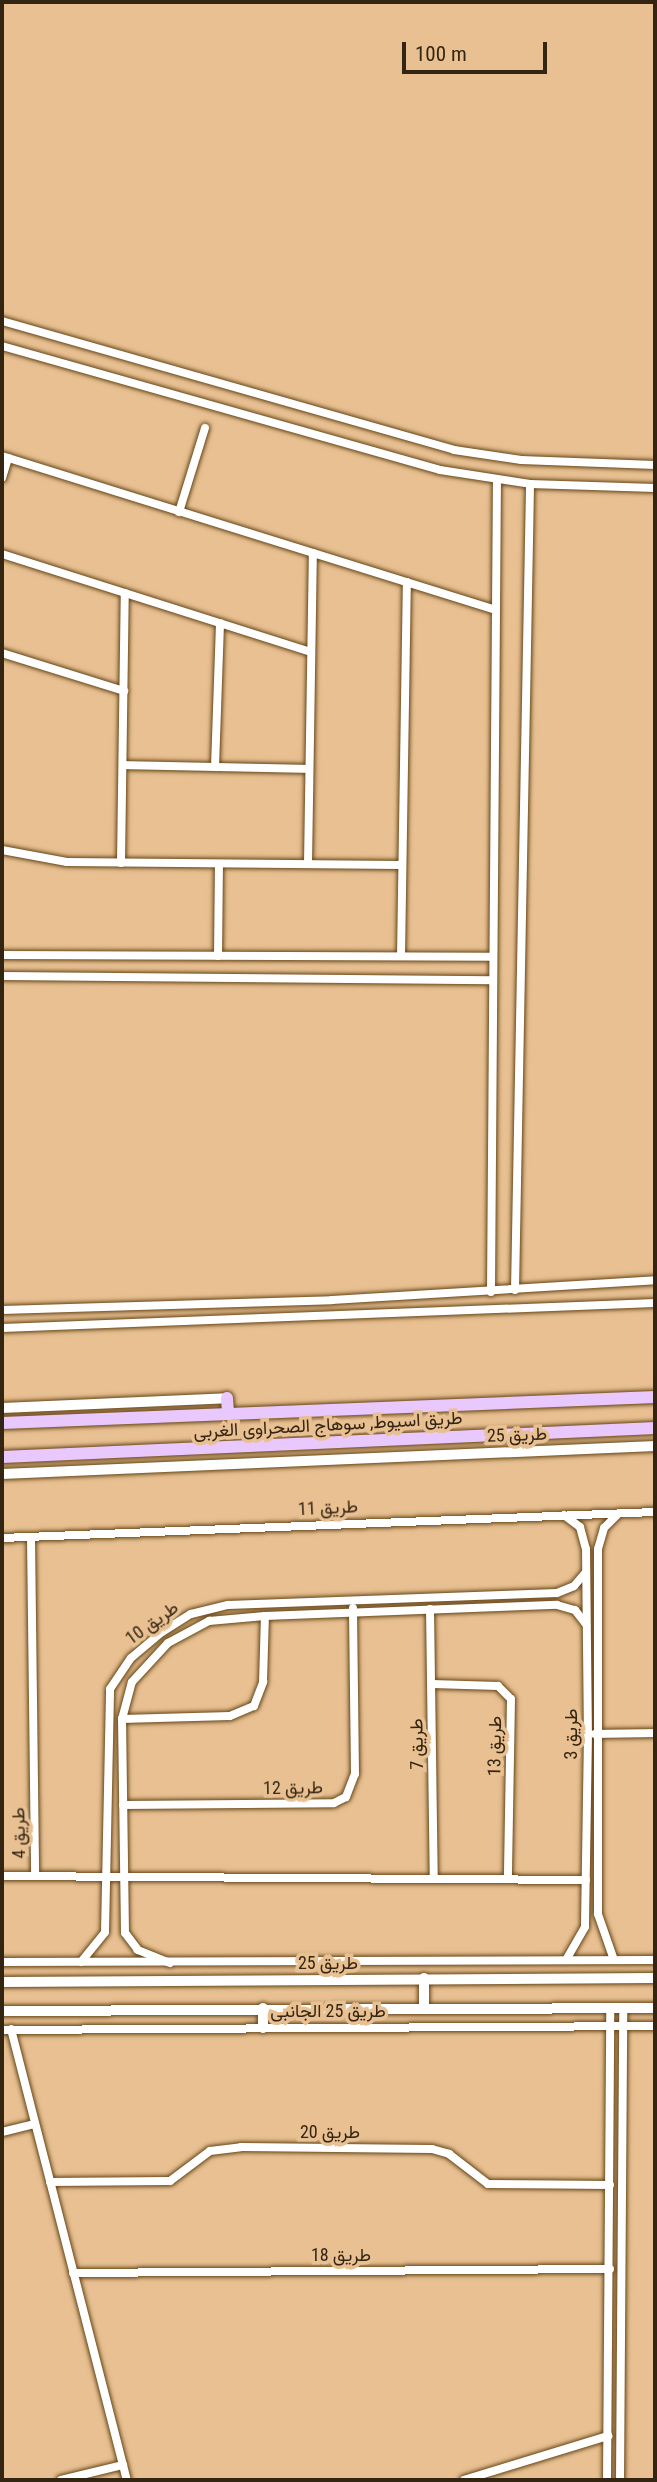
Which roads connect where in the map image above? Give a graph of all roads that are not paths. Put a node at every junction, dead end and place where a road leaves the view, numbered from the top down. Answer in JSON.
{"nodes":[{"id":1,"x":2,"y":321,"type":"edge"},
{"id":2,"x":2,"y":346,"type":"edge"},
{"id":3,"x":205,"y":428,"type":"dead end"},
{"id":4,"x":5,"y":457,"type":"edge"},
{"id":5,"x":655,"y":465,"type":"edge"},
{"id":6,"x":2,"y":478,"type":"edge"},
{"id":7,"x":497,"y":480,"type":"junction"},
{"id":8,"x":530,"y":484,"type":"junction"},
{"id":9,"x":655,"y":488,"type":"edge"},
{"id":10,"x":179,"y":512,"type":"junction"},
{"id":11,"x":313,"y":553,"type":"junction"},
{"id":12,"x":2,"y":554,"type":"edge"},
{"id":13,"x":407,"y":582,"type":"junction"},
{"id":14,"x":125,"y":593,"type":"junction"},
{"id":15,"x":496,"y":610,"type":"junction"},
{"id":16,"x":220,"y":623,"type":"junction"},
{"id":17,"x":311,"y":652,"type":"junction"},
{"id":18,"x":2,"y":653,"type":"edge"},
{"id":19,"x":124,"y":691,"type":"junction"},
{"id":20,"x":123,"y":765,"type":"junction"},
{"id":21,"x":215,"y":767,"type":"junction"},
{"id":22,"x":309,"y":769,"type":"junction"},
{"id":23,"x":2,"y":850,"type":"edge"},
{"id":24,"x":121,"y":863,"type":"junction"},
{"id":25,"x":219,"y":863,"type":"junction"},
{"id":26,"x":308,"y":864,"type":"junction"},
{"id":27,"x":402,"y":865,"type":"junction"},
{"id":28,"x":2,"y":955,"type":"edge"},
{"id":29,"x":218,"y":956,"type":"junction"},
{"id":30,"x":401,"y":956,"type":"junction"},
{"id":31,"x":493,"y":957,"type":"junction"},
{"id":32,"x":2,"y":976,"type":"edge"},
{"id":33,"x":493,"y":979,"type":"junction"},
{"id":34,"x":655,"y":1280,"type":"edge"},
{"id":35,"x":515,"y":1290,"type":"junction"},
{"id":36,"x":491,"y":1292,"type":"junction"},
{"id":37,"x":655,"y":1303,"type":"edge"},
{"id":38,"x":2,"y":1310,"type":"edge"},
{"id":39,"x":2,"y":1328,"type":"edge"},
{"id":40,"x":655,"y":1397,"type":"edge"},
{"id":41,"x":227,"y":1398,"type":"joint"},
{"id":42,"x":2,"y":1408,"type":"edge"},
{"id":43,"x":228,"y":1414,"type":"junction"},
{"id":44,"x":2,"y":1423,"type":"edge"},
{"id":45,"x":655,"y":1428,"type":"edge"},
{"id":46,"x":655,"y":1446,"type":"edge"},
{"id":47,"x":2,"y":1457,"type":"edge"},
{"id":48,"x":2,"y":1474,"type":"edge"},
{"id":49,"x":655,"y":1512,"type":"edge"},
{"id":50,"x":562,"y":1513,"type":"junction"},
{"id":51,"x":619,"y":1513,"type":"junction"},
{"id":52,"x":31,"y":1537,"type":"junction"},
{"id":53,"x":2,"y":1538,"type":"edge"},
{"id":54,"x":586,"y":1572,"type":"junction"},
{"id":55,"x":353,"y":1600,"type":"junction"},
{"id":56,"x":206,"y":1608,"type":"junction"},
{"id":57,"x":430,"y":1609,"type":"junction"},
{"id":58,"x":353,"y":1612,"type":"junction"},
{"id":59,"x":265,"y":1616,"type":"junction"},
{"id":60,"x":209,"y":1621,"type":"junction"},
{"id":61,"x":586,"y":1624,"type":"junction"},
{"id":62,"x":432,"y":1684,"type":"junction"},
{"id":63,"x":106,"y":1707,"type":"junction"},
{"id":64,"x":122,"y":1707,"type":"junction"},
{"id":65,"x":122,"y":1718,"type":"junction"},
{"id":66,"x":587,"y":1733,"type":"junction"},
{"id":67,"x":655,"y":1733,"type":"edge"},
{"id":68,"x":598,"y":1734,"type":"junction"},
{"id":69,"x":122,"y":1805,"type":"junction"},
{"id":70,"x":2,"y":1876,"type":"edge"},
{"id":71,"x":35,"y":1876,"type":"junction"},
{"id":72,"x":107,"y":1876,"type":"junction"},
{"id":73,"x":123,"y":1877,"type":"junction"},
{"id":74,"x":435,"y":1879,"type":"junction"},
{"id":75,"x":508,"y":1880,"type":"junction"},
{"id":76,"x":586,"y":1880,"type":"junction"},
{"id":77,"x":566,"y":1960,"type":"junction"},
{"id":78,"x":614,"y":1960,"type":"junction"},
{"id":79,"x":655,"y":1960,"type":"edge"},
{"id":80,"x":2,"y":1962,"type":"edge"},
{"id":81,"x":81,"y":1962,"type":"junction"},
{"id":82,"x":170,"y":1963,"type":"junction"},
{"id":83,"x":424,"y":1978,"type":"junction"},
{"id":84,"x":655,"y":1978,"type":"edge"},
{"id":85,"x":2,"y":1982,"type":"edge"},
{"id":86,"x":424,"y":2007,"type":"junction"},
{"id":87,"x":263,"y":2008,"type":"junction"},
{"id":88,"x":610,"y":2008,"type":"junction"},
{"id":89,"x":623,"y":2008,"type":"junction"},
{"id":90,"x":655,"y":2008,"type":"edge"},
{"id":91,"x":2,"y":2011,"type":"edge"},
{"id":92,"x":610,"y":2026,"type":"junction"},
{"id":93,"x":623,"y":2026,"type":"junction"},
{"id":94,"x":655,"y":2026,"type":"edge"},
{"id":95,"x":263,"y":2028,"type":"junction"},
{"id":96,"x":6,"y":2029,"type":"edge"},
{"id":97,"x":35,"y":2124,"type":"junction"},
{"id":98,"x":2,"y":2132,"type":"edge"},
{"id":99,"x":50,"y":2182,"type":"junction"},
{"id":100,"x":610,"y":2185,"type":"junction"},
{"id":101,"x":610,"y":2269,"type":"junction"},
{"id":102,"x":73,"y":2273,"type":"junction"},
{"id":103,"x":610,"y":2330,"type":"junction"},
{"id":104,"x":621,"y":2330,"type":"junction"},
{"id":105,"x":608,"y":2436,"type":"junction"},
{"id":106,"x":122,"y":2465,"type":"junction"},
{"id":107,"x":61,"y":2480,"type":"edge"},
{"id":108,"x":127,"y":2480,"type":"edge"},
{"id":109,"x":464,"y":2480,"type":"edge"},
{"id":110,"x":607,"y":2480,"type":"edge"},
{"id":111,"x":620,"y":2480,"type":"edge"}],
"edges":[{"from":1,"to":5,"type":"street"},
{"from":2,"to":7,"type":"street"},
{"from":3,"to":10,"type":"street"},
{"from":4,"to":6,"type":"street"},
{"from":4,"to":10,"type":"street"},
{"from":7,"to":8,"type":"street"},
{"from":7,"to":15,"type":"street"},
{"from":8,"to":9,"type":"street"},
{"from":8,"to":35,"type":"street"},
{"from":10,"to":11,"type":"street"},
{"from":11,"to":13,"type":"street"},
{"from":11,"to":17,"type":"street"},
{"from":12,"to":14,"type":"street"},
{"from":13,"to":15,"type":"street"},
{"from":13,"to":27,"type":"street"},
{"from":14,"to":16,"type":"street"},
{"from":14,"to":19,"type":"street"},
{"from":15,"to":31,"type":"street"},
{"from":16,"to":17,"type":"street"},
{"from":16,"to":21,"type":"street"},
{"from":17,"to":22,"type":"street"},
{"from":18,"to":19,"type":"street"},
{"from":19,"to":20,"type":"street"},
{"from":20,"to":21,"type":"street"},
{"from":20,"to":24,"type":"street"},
{"from":21,"to":22,"type":"street"},
{"from":22,"to":26,"type":"street"},
{"from":23,"to":24,"type":"street"},
{"from":24,"to":25,"type":"street"},
{"from":25,"to":26,"type":"street"},
{"from":25,"to":29,"type":"street"},
{"from":26,"to":27,"type":"street"},
{"from":27,"to":30,"type":"street"},
{"from":28,"to":29,"type":"street"},
{"from":29,"to":30,"type":"street"},
{"from":30,"to":31,"type":"street"},
{"from":31,"to":33,"type":"street"},
{"from":32,"to":33,"type":"street"},
{"from":33,"to":36,"type":"street"},
{"from":34,"to":35,"type":"street"},
{"from":35,"to":36,"type":"street"},
{"from":36,"to":38,"type":"street"},
{"from":37,"to":39,"type":"street"},
{"from":40,"to":43,"type":"main road","name":"طريق اسيوط, سوهاج الصحراوى الغربى"},
{"from":41,"to":42,"type":"street"},
{"from":41,"to":43,"type":"main road"},
{"from":43,"to":44,"type":"main road","name":"طريق اسيوط, سوهاج الصحراوى الغربى"},
{"from":45,"to":47,"type":"main road","name":"طريق اسيوط, سوهاج الصحراوى الغربى"},
{"from":46,"to":48,"type":"street","name":"طريق 25"},
{"from":49,"to":51,"type":"street","name":"طريق 11"},
{"from":50,"to":51,"type":"street","name":"طريق 11"},
{"from":50,"to":52,"type":"street","name":"طريق 11"},
{"from":50,"to":54,"type":"street","name":"طريق 3"},
{"from":51,"to":68,"type":"street","name":"طريق 3"},
{"from":52,"to":53,"type":"street","name":"طريق 11"},
{"from":52,"to":71,"type":"street","name":"طريق 4"},
{"from":54,"to":55,"type":"street","name":"طريق 10"},
{"from":54,"to":61,"type":"street","name":"طريق 3"},
{"from":55,"to":56,"type":"street","name":"طريق 10"},
{"from":55,"to":58,"type":"street","name":"طريق 12"},
{"from":56,"to":60,"type":"street"},
{"from":56,"to":63,"type":"street","name":"طريق 10"},
{"from":57,"to":58,"type":"street","name":"طريق 10"},
{"from":57,"to":61,"type":"street","name":"طريق 10"},
{"from":57,"to":62,"type":"street","name":"طريق 7"},
{"from":58,"to":59,"type":"street","name":"طريق 10"},
{"from":58,"to":69,"type":"street","name":"طريق 12"},
{"from":59,"to":60,"type":"street","name":"طريق 10"},
{"from":59,"to":65,"type":"street"},
{"from":60,"to":64,"type":"street","name":"طريق 10"},
{"from":61,"to":66,"type":"street","name":"طريق 3"},
{"from":62,"to":74,"type":"street","name":"طريق 7"},
{"from":62,"to":75,"type":"street","name":"طريق 13"},
{"from":63,"to":64,"type":"street"},
{"from":63,"to":72,"type":"street","name":"طريق 10"},
{"from":64,"to":65,"type":"street","name":"طريق 10"},
{"from":65,"to":69,"type":"street","name":"طريق 10"},
{"from":66,"to":68,"type":"street"},
{"from":66,"to":76,"type":"street","name":"طريق 3"},
{"from":67,"to":68,"type":"street"},
{"from":68,"to":78,"type":"street","name":"طريق 3"},
{"from":69,"to":73,"type":"street","name":"طريق 10"},
{"from":70,"to":71,"type":"street"},
{"from":71,"to":72,"type":"street"},
{"from":72,"to":73,"type":"street"},
{"from":72,"to":81,"type":"street","name":"طريق 10"},
{"from":73,"to":74,"type":"street"},
{"from":73,"to":82,"type":"street","name":"طريق 10"},
{"from":74,"to":75,"type":"street"},
{"from":75,"to":76,"type":"street"},
{"from":76,"to":77,"type":"street","name":"طريق 3"},
{"from":77,"to":78,"type":"street"},
{"from":77,"to":82,"type":"street"},
{"from":78,"to":79,"type":"street"},
{"from":80,"to":81,"type":"street"},
{"from":81,"to":82,"type":"street"},
{"from":83,"to":84,"type":"street","name":"طريق 25"},
{"from":83,"to":85,"type":"street","name":"طريق 25"},
{"from":83,"to":86,"type":"street"},
{"from":86,"to":87,"type":"street"},
{"from":86,"to":88,"type":"street"},
{"from":87,"to":91,"type":"street"},
{"from":87,"to":95,"type":"street"},
{"from":88,"to":89,"type":"street"},
{"from":88,"to":92,"type":"street"},
{"from":89,"to":90,"type":"street"},
{"from":89,"to":93,"type":"street"},
{"from":92,"to":93,"type":"street","name":"طريق 25 الجانبى"},
{"from":92,"to":95,"type":"street","name":"طريق 25 الجانبى"},
{"from":92,"to":100,"type":"street"},
{"from":93,"to":94,"type":"street","name":"طريق 25 الجانبى"},
{"from":93,"to":104,"type":"street"},
{"from":95,"to":96,"type":"street","name":"طريق 25 الجانبى"},
{"from":96,"to":97,"type":"street"},
{"from":97,"to":98,"type":"street"},
{"from":97,"to":99,"type":"street"},
{"from":99,"to":100,"type":"street","name":"طريق 20"},
{"from":99,"to":102,"type":"street"},
{"from":100,"to":101,"type":"street"},
{"from":101,"to":102,"type":"street","name":"طريق 18"},
{"from":101,"to":103,"type":"street"},
{"from":102,"to":106,"type":"street"},
{"from":103,"to":104,"type":"street"},
{"from":103,"to":105,"type":"street"},
{"from":104,"to":111,"type":"street"},
{"from":105,"to":109,"type":"street"},
{"from":105,"to":110,"type":"street"},
{"from":106,"to":107,"type":"street"},
{"from":106,"to":108,"type":"street"}]}
